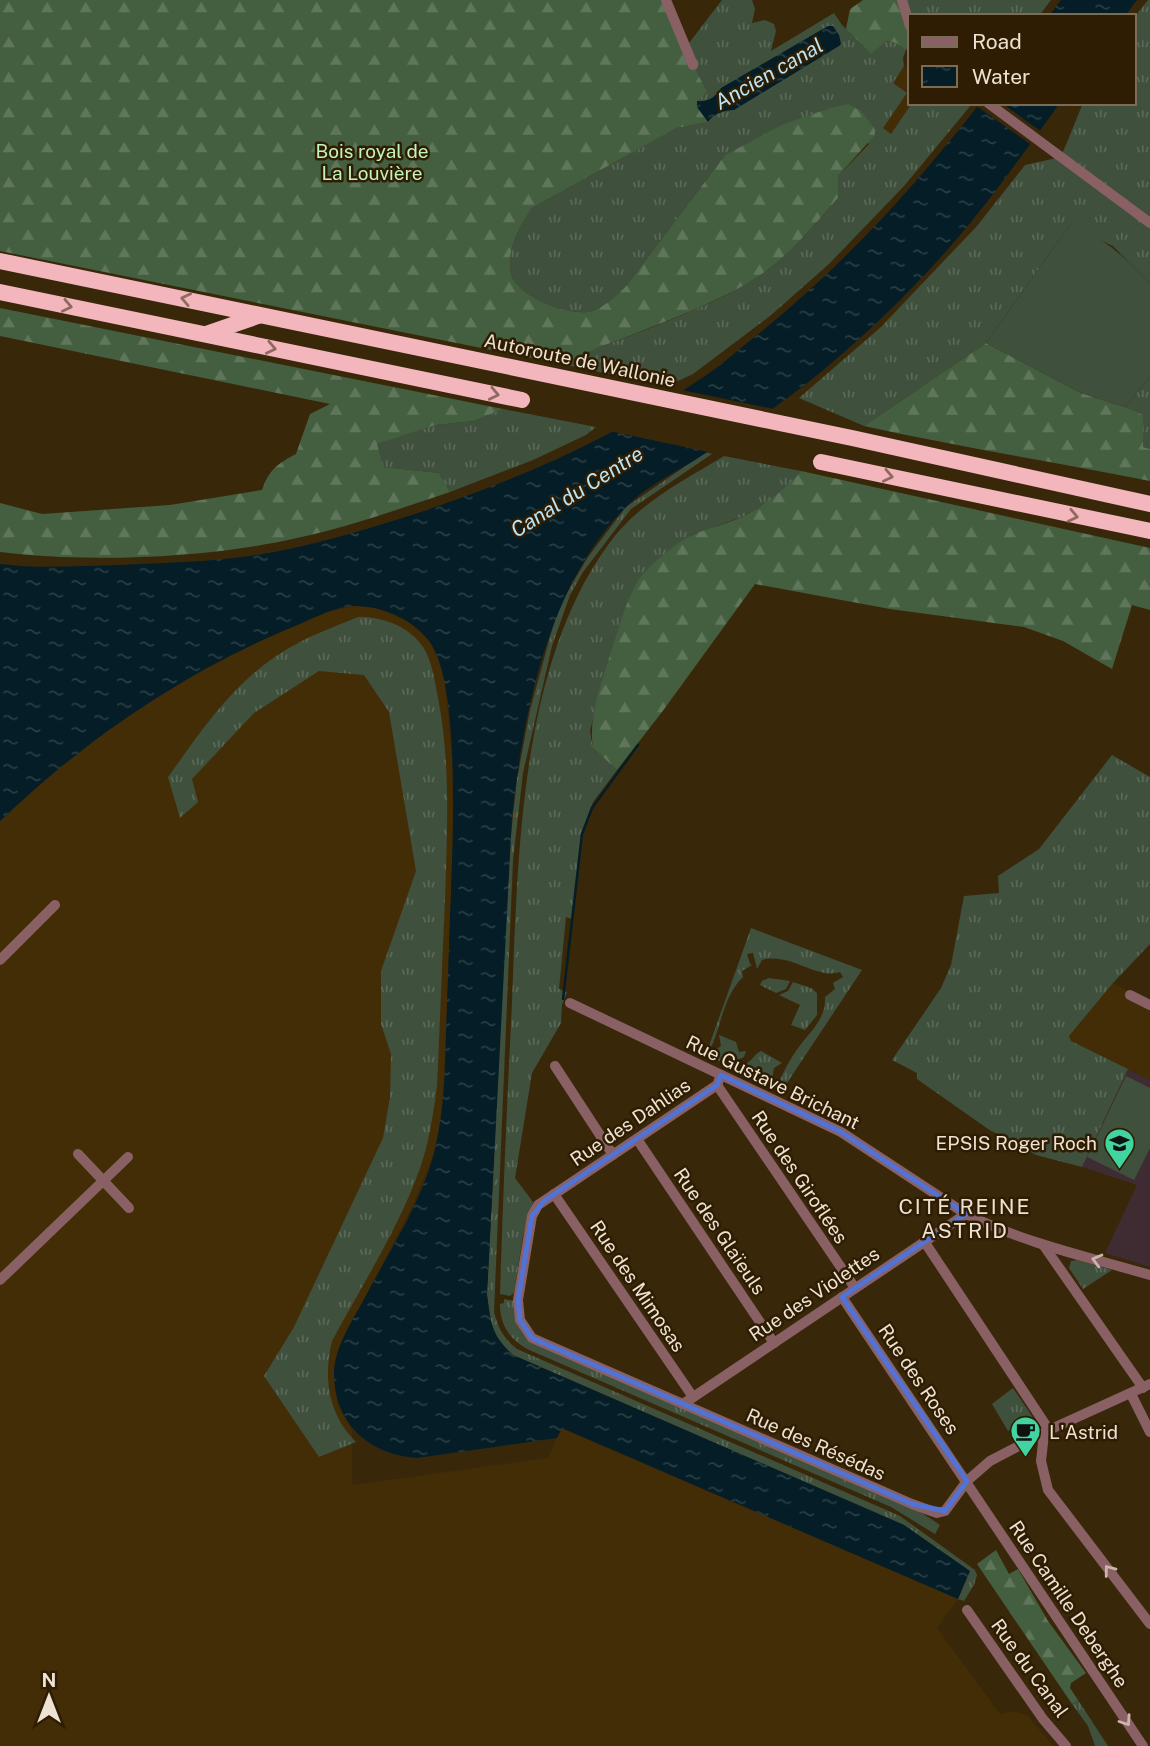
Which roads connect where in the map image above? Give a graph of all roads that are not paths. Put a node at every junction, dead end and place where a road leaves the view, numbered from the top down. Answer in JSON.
{"nodes":[{"id":1,"x":666,"y":0,"type":"edge"},
{"id":2,"x":902,"y":0,"type":"edge"},
{"id":3,"x":908,"y":20,"type":"edge"},
{"id":4,"x":693,"y":65,"type":"dead end"},
{"id":5,"x":991,"y":105,"type":"edge"},
{"id":6,"x":1150,"y":223,"type":"edge"},
{"id":7,"x":0,"y":261,"type":"edge"},
{"id":8,"x":0,"y":292,"type":"edge"},
{"id":9,"x":260,"y":315,"type":"junction"},
{"id":10,"x":204,"y":334,"type":"junction"},
{"id":11,"x":522,"y":400,"type":"dead end"},
{"id":12,"x":821,"y":462,"type":"dead end"},
{"id":13,"x":1147,"y":505,"type":"edge"},
{"id":14,"x":1150,"y":531,"type":"edge"},
{"id":15,"x":55,"y":905,"type":"dead end"},
{"id":16,"x":0,"y":960,"type":"edge"},
{"id":17,"x":1130,"y":995,"type":"dead end"},
{"id":18,"x":570,"y":1003,"type":"dead end"},
{"id":19,"x":1150,"y":1005,"type":"edge"},
{"id":20,"x":555,"y":1066,"type":"dead end"},
{"id":21,"x":719,"y":1080,"type":"junction"},
{"id":22,"x":637,"y":1139,"type":"junction"},
{"id":23,"x":78,"y":1154,"type":"dead end"},
{"id":24,"x":613,"y":1155,"type":"junction"},
{"id":25,"x":128,"y":1157,"type":"dead end"},
{"id":26,"x":103,"y":1180,"type":"junction"},
{"id":27,"x":554,"y":1194,"type":"junction"},
{"id":28,"x":129,"y":1208,"type":"dead end"},
{"id":29,"x":966,"y":1214,"type":"junction"},
{"id":30,"x":924,"y":1241,"type":"junction"},
{"id":31,"x":1044,"y":1245,"type":"junction"},
{"id":32,"x":1150,"y":1275,"type":"edge"},
{"id":33,"x":0,"y":1280,"type":"edge"},
{"id":34,"x":855,"y":1288,"type":"junction"},
{"id":35,"x":842,"y":1297,"type":"junction"},
{"id":36,"x":774,"y":1343,"type":"junction"},
{"id":37,"x":1147,"y":1386,"type":"edge"},
{"id":38,"x":1131,"y":1394,"type":"junction"},
{"id":39,"x":693,"y":1397,"type":"junction"},
{"id":40,"x":682,"y":1404,"type":"junction"},
{"id":41,"x":1047,"y":1432,"type":"junction"},
{"id":42,"x":1150,"y":1432,"type":"edge"},
{"id":43,"x":967,"y":1481,"type":"junction"},
{"id":44,"x":967,"y":1610,"type":"dead end"},
{"id":45,"x":1150,"y":1624,"type":"edge"},
{"id":46,"x":1066,"y":1746,"type":"edge"},
{"id":47,"x":1143,"y":1746,"type":"edge"}],
"edges":[{"from":1,"to":4,"type":"street"},
{"from":2,"to":3,"type":"street"},
{"from":5,"to":6,"type":"street"},
{"from":9,"to":7,"type":"highway","name":"Autoroute de Wallonie","one_way":true},
{"from":8,"to":10,"type":"highway","one_way":true},
{"from":9,"to":10,"type":"highway"},
{"from":9,"to":13,"type":"highway","name":"Autoroute de Wallonie"},
{"from":10,"to":11,"type":"highway","one_way":true},
{"from":12,"to":14,"type":"highway","one_way":true},
{"from":15,"to":16,"type":"street"},
{"from":17,"to":19,"type":"street"},
{"from":18,"to":21,"type":"street","name":"Rue Gustave Brichant"},
{"from":20,"to":24,"type":"street"},
{"from":21,"to":22,"type":"street","name":"Rue des Dahlias"},
{"from":21,"to":29,"type":"street","name":"Rue Gustave Brichant"},
{"from":21,"to":34,"type":"street","name":"Rue des Giroflées"},
{"from":22,"to":24,"type":"street","name":"Rue des Dahlias"},
{"from":22,"to":36,"type":"street","name":"Rue des Glaïeuls"},
{"from":23,"to":26,"type":"street"},
{"from":24,"to":27,"type":"street","name":"Rue des Dahlias"},
{"from":25,"to":26,"type":"street"},
{"from":26,"to":28,"type":"street"},
{"from":26,"to":33,"type":"street"},
{"from":27,"to":39,"type":"street","name":"Rue des Mimosas"},
{"from":27,"to":40,"type":"street","name":"Rue des Dahlias"},
{"from":29,"to":30,"type":"street","name":"Rue des Violettes"},
{"from":29,"to":31,"type":"street","name":"Rue Gustave Brichant"},
{"from":30,"to":34,"type":"street","name":"Rue des Violettes"},
{"from":30,"to":41,"type":"street"},
{"from":32,"to":31,"type":"street","name":"Rue Gustave Brichant","one_way":true},
{"from":31,"to":37,"type":"street"},
{"from":34,"to":35,"type":"street","name":"Rue des Violettes"},
{"from":35,"to":36,"type":"street","name":"Rue des Violettes"},
{"from":35,"to":43,"type":"street","name":"Rue des Roses"},
{"from":36,"to":39,"type":"street","name":"Rue des Violettes"},
{"from":37,"to":38,"type":"street"},
{"from":38,"to":41,"type":"street"},
{"from":38,"to":42,"type":"street"},
{"from":39,"to":40,"type":"street","name":"Rue des Violettes"},
{"from":40,"to":43,"type":"street","name":"Rue des Résédas"},
{"from":41,"to":43,"type":"street"},
{"from":45,"to":41,"type":"street","one_way":true},
{"from":43,"to":47,"type":"street","name":"Rue Camille Deberghe","one_way":true},
{"from":44,"to":46,"type":"street","name":"Rue du Canal"}]}
